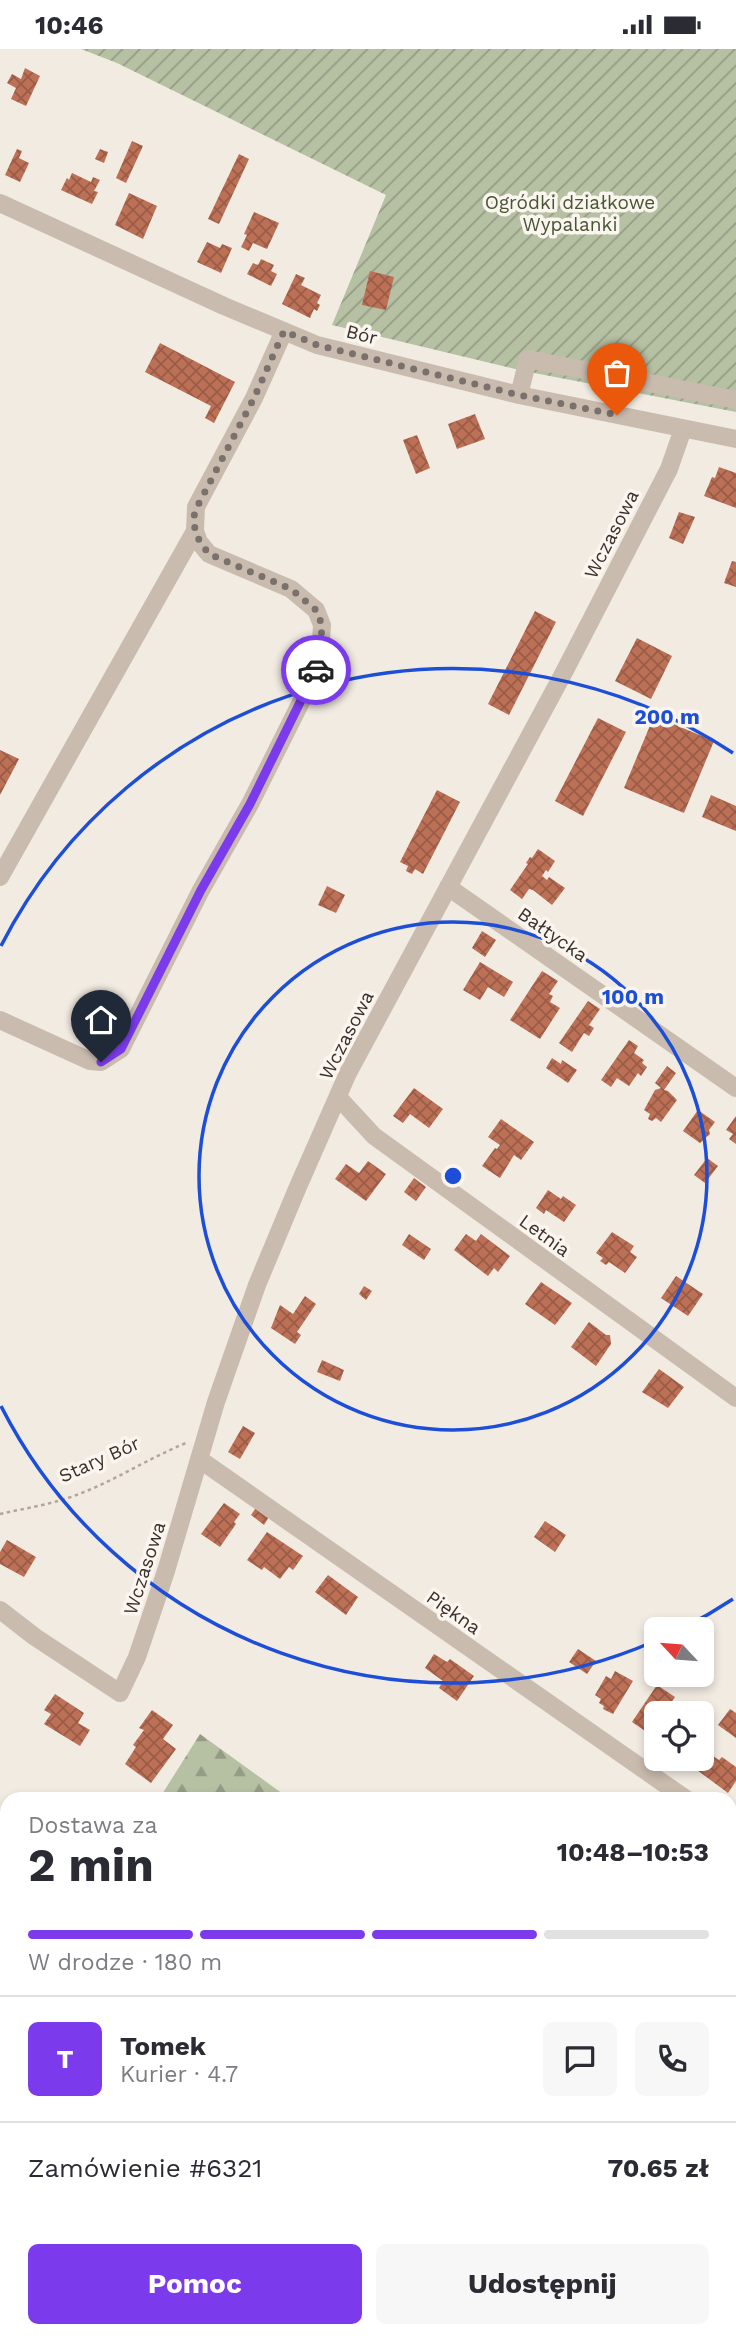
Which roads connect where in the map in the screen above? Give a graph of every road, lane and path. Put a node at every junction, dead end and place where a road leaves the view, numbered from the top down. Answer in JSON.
{"nodes":[{"id":1,"x":0,"y":202,"type":"edge"},
{"id":2,"x":284,"y":331,"type":"junction"},
{"id":3,"x":519,"y":395,"type":"junction"},
{"id":4,"x":736,"y":400,"type":"edge"},
{"id":5,"x":683,"y":429,"type":"junction"},
{"id":6,"x":736,"y":439,"type":"edge"},
{"id":7,"x":195,"y":531,"type":"junction"},
{"id":8,"x":0,"y":877,"type":"edge"},
{"id":9,"x":448,"y":887,"type":"junction"},
{"id":10,"x":0,"y":1020,"type":"edge"},
{"id":11,"x":736,"y":1088,"type":"edge"},
{"id":12,"x":338,"y":1097,"type":"junction"},
{"id":13,"x":736,"y":1398,"type":"edge"},
{"id":14,"x":208,"y":1428,"type":"junction"},
{"id":15,"x":199,"y":1459,"type":"junction"},
{"id":16,"x":0,"y":1514,"type":"edge"},
{"id":17,"x":0,"y":1610,"type":"edge"},
{"id":18,"x":675,"y":1792,"type":"edge"}],
"edges":[{"from":1,"to":2,"type":"street","name":"Bór"},
{"from":2,"to":3,"type":"street","name":"Bór"},
{"from":2,"to":7,"type":"street"},
{"from":3,"to":4,"type":"street"},
{"from":3,"to":5,"type":"street","name":"Bór"},
{"from":5,"to":6,"type":"street","name":"Bór"},
{"from":5,"to":9,"type":"street","name":"Wczasowa"},
{"from":7,"to":8,"type":"street"},
{"from":7,"to":10,"type":"street"},
{"from":9,"to":11,"type":"street","name":"Bałtycka"},
{"from":9,"to":12,"type":"street","name":"Wczasowa"},
{"from":12,"to":13,"type":"street","name":"Letnia"},
{"from":12,"to":14,"type":"street","name":"Wczasowa"},
{"from":14,"to":15,"type":"street","name":"Wczasowa"},
{"from":14,"to":16,"type":"path","name":"Stary Bór"},
{"from":15,"to":17,"type":"street","name":"Wczasowa"},
{"from":15,"to":18,"type":"street","name":"Piękna"}]}
